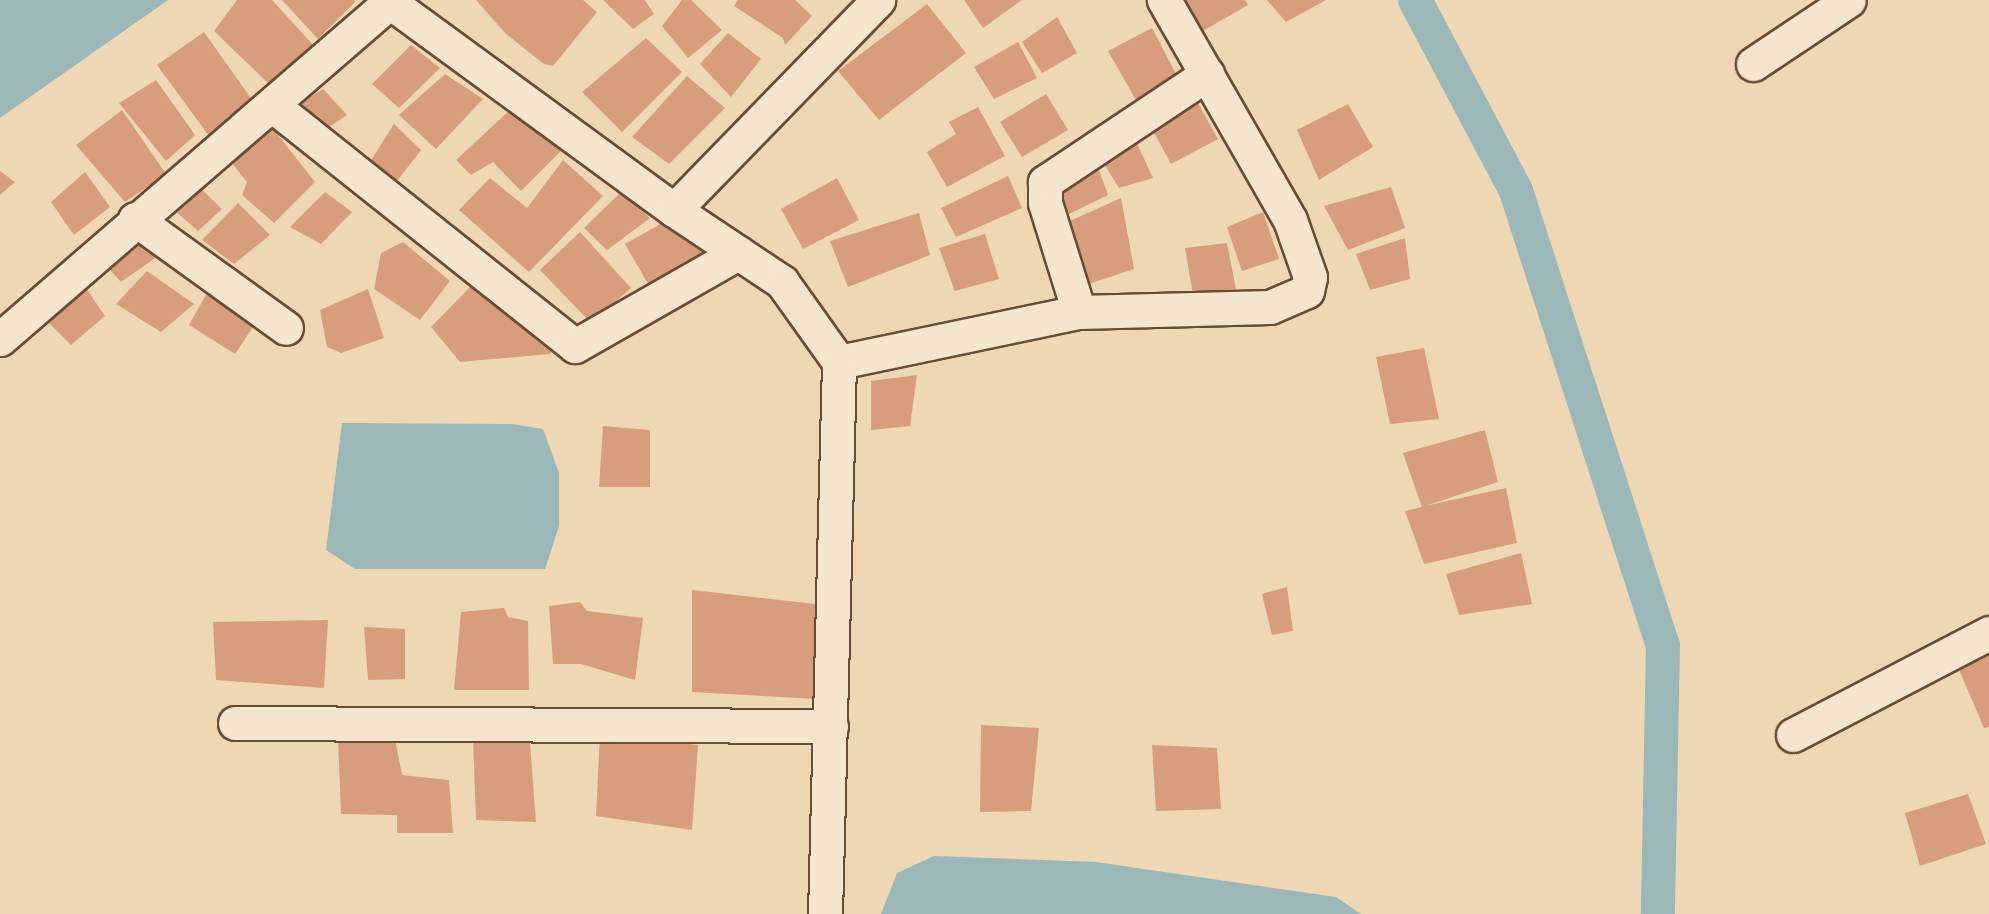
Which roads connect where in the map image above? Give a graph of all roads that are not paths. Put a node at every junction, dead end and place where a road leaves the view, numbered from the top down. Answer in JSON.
{"nodes":[{"id":1,"x":878,"y":0,"type":"edge"},
{"id":2,"x":1164,"y":0,"type":"edge"},
{"id":3,"x":1849,"y":0,"type":"edge"},
{"id":4,"x":389,"y":1,"type":"edge"},
{"id":5,"x":1753,"y":64,"type":"dead end"},
{"id":6,"x":1207,"y":74,"type":"junction"},
{"id":7,"x":272,"y":105,"type":"junction"},
{"id":8,"x":674,"y":210,"type":"junction"},
{"id":9,"x":135,"y":219,"type":"junction"},
{"id":10,"x":738,"y":253,"type":"junction"},
{"id":11,"x":1079,"y":312,"type":"junction"},
{"id":12,"x":286,"y":328,"type":"dead end"},
{"id":13,"x":0,"y":339,"type":"edge"},
{"id":14,"x":839,"y":362,"type":"junction"},
{"id":15,"x":1989,"y":633,"type":"edge"},
{"id":16,"x":235,"y":723,"type":"dead end"},
{"id":17,"x":831,"y":726,"type":"junction"},
{"id":18,"x":1793,"y":735,"type":"dead end"},
{"id":19,"x":825,"y":914,"type":"edge"}],
"edges":[{"from":1,"to":8,"type":"street"},
{"from":2,"to":6,"type":"street"},
{"from":3,"to":5,"type":"street"},
{"from":4,"to":7,"type":"street"},
{"from":4,"to":8,"type":"street"},
{"from":6,"to":11,"type":"street"},
{"from":6,"to":11,"type":"street"},
{"from":7,"to":9,"type":"street"},
{"from":7,"to":10,"type":"street"},
{"from":8,"to":10,"type":"street"},
{"from":9,"to":12,"type":"street"},
{"from":9,"to":13,"type":"street"},
{"from":10,"to":14,"type":"street"},
{"from":11,"to":14,"type":"street"},
{"from":14,"to":17,"type":"street"},
{"from":15,"to":18,"type":"street"},
{"from":16,"to":17,"type":"street"},
{"from":17,"to":19,"type":"street"}]}
